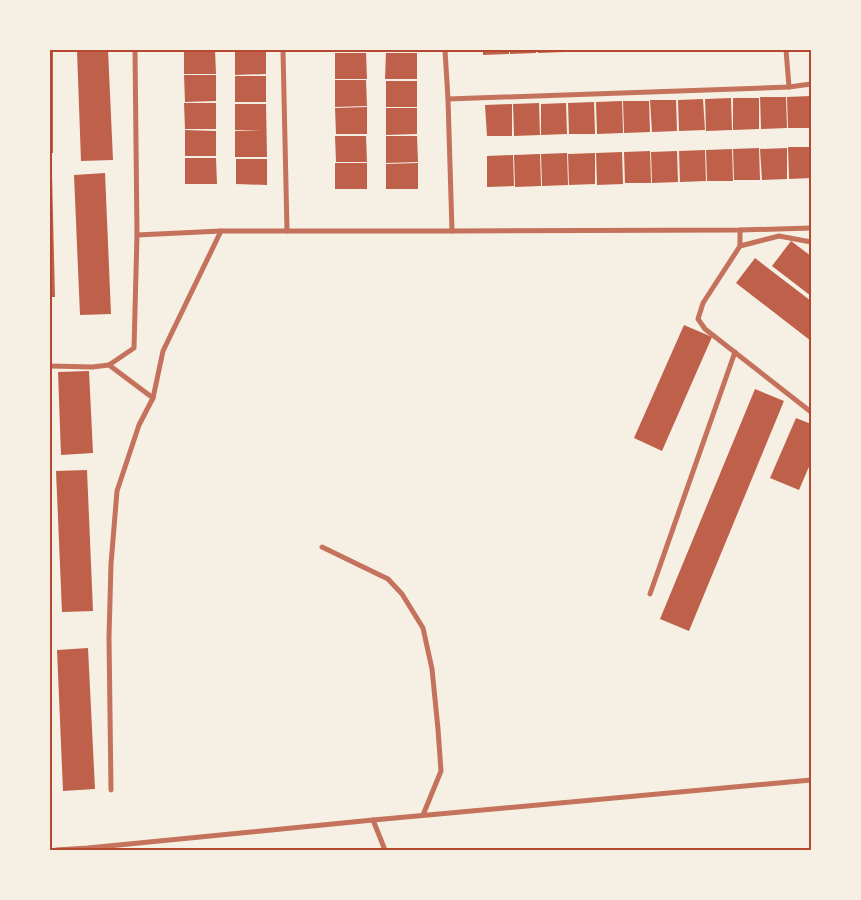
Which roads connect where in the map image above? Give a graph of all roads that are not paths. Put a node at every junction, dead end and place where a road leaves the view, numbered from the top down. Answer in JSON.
{"nodes":[{"id":1,"x":136,"y":50,"type":"edge"},
{"id":2,"x":282,"y":50,"type":"edge"},
{"id":3,"x":445,"y":50,"type":"edge"},
{"id":4,"x":786,"y":50,"type":"edge"},
{"id":5,"x":811,"y":84,"type":"edge"},
{"id":6,"x":789,"y":86,"type":"junction"},
{"id":7,"x":448,"y":99,"type":"junction"},
{"id":8,"x":811,"y":228,"type":"edge"},
{"id":9,"x":221,"y":230,"type":"junction"},
{"id":10,"x":740,"y":230,"type":"junction"},
{"id":11,"x":287,"y":231,"type":"junction"},
{"id":12,"x":452,"y":232,"type":"junction"},
{"id":13,"x":136,"y":235,"type":"junction"},
{"id":14,"x":811,"y":242,"type":"edge"},
{"id":15,"x":740,"y":246,"type":"junction"},
{"id":16,"x":735,"y":352,"type":"junction"},
{"id":17,"x":109,"y":364,"type":"junction"},
{"id":18,"x":50,"y":366,"type":"edge"},
{"id":19,"x":152,"y":398,"type":"junction"},
{"id":20,"x":811,"y":412,"type":"edge"},
{"id":21,"x":322,"y":547,"type":"dead end"},
{"id":22,"x":650,"y":594,"type":"dead end"},
{"id":23,"x":811,"y":780,"type":"edge"},
{"id":24,"x":111,"y":790,"type":"dead end"},
{"id":25,"x":423,"y":816,"type":"junction"},
{"id":26,"x":372,"y":820,"type":"junction"},
{"id":27,"x":56,"y":850,"type":"edge"},
{"id":28,"x":385,"y":850,"type":"edge"}],
"edges":[{"from":1,"to":13,"type":"street"},
{"from":2,"to":11,"type":"street"},
{"from":3,"to":7,"type":"street"},
{"from":4,"to":6,"type":"street"},
{"from":5,"to":6,"type":"street"},
{"from":6,"to":7,"type":"street"},
{"from":7,"to":12,"type":"street"},
{"from":8,"to":10,"type":"street"},
{"from":9,"to":11,"type":"street"},
{"from":9,"to":13,"type":"street"},
{"from":9,"to":19,"type":"street"},
{"from":10,"to":12,"type":"street"},
{"from":10,"to":15,"type":"street"},
{"from":11,"to":12,"type":"street"},
{"from":13,"to":17,"type":"street"},
{"from":14,"to":15,"type":"street"},
{"from":15,"to":16,"type":"street"},
{"from":16,"to":20,"type":"street"},
{"from":16,"to":22,"type":"street"},
{"from":17,"to":18,"type":"street"},
{"from":17,"to":19,"type":"street"},
{"from":19,"to":24,"type":"street"},
{"from":21,"to":25,"type":"street"},
{"from":23,"to":25,"type":"street"},
{"from":25,"to":26,"type":"street"},
{"from":26,"to":27,"type":"street"},
{"from":26,"to":28,"type":"street"}]}
